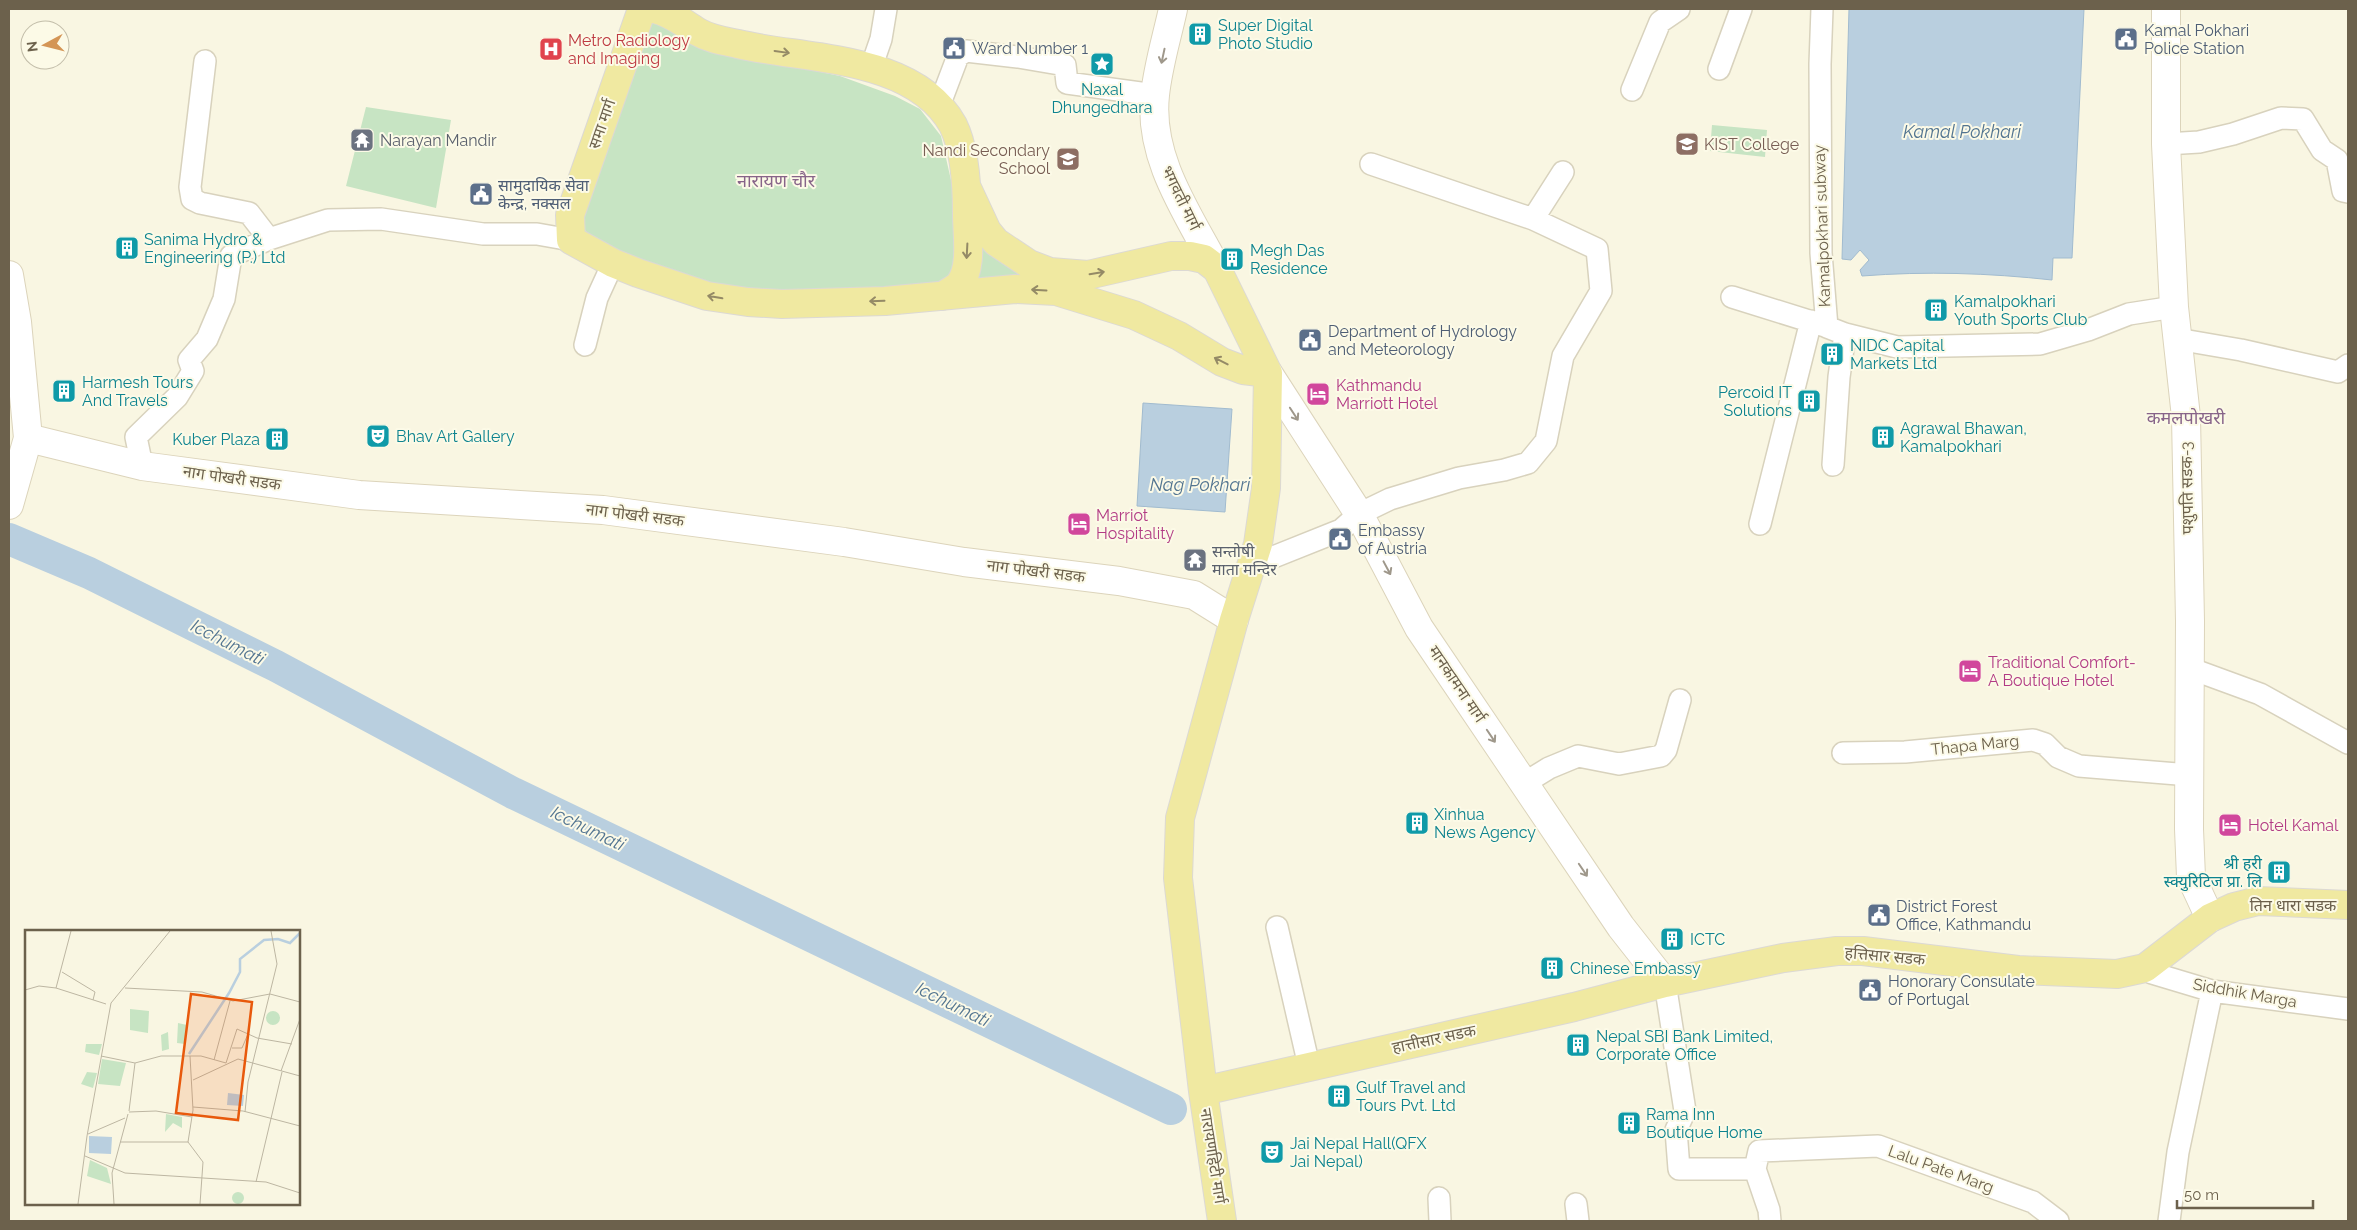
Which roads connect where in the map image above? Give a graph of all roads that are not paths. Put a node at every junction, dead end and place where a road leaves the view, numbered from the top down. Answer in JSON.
{"nodes":[{"id":1,"x":642,"y":9,"type":"edge"},
{"id":2,"x":655,"y":9,"type":"edge"},
{"id":3,"x":694,"y":9,"type":"edge"},
{"id":4,"x":886,"y":9,"type":"edge"},
{"id":5,"x":1173,"y":9,"type":"edge"},
{"id":6,"x":1679,"y":9,"type":"edge"},
{"id":7,"x":1741,"y":9,"type":"edge"},
{"id":8,"x":1822,"y":9,"type":"edge"},
{"id":9,"x":2166,"y":9,"type":"edge"},
{"id":10,"x":752,"y":48,"type":"junction"},
{"id":11,"x":205,"y":61,"type":"dead end"},
{"id":12,"x":871,"y":68,"type":"junction"},
{"id":13,"x":1719,"y":69,"type":"dead end"},
{"id":14,"x":1632,"y":90,"type":"dead end"},
{"id":15,"x":1155,"y":96,"type":"junction"},
{"id":16,"x":939,"y":106,"type":"junction"},
{"id":17,"x":2166,"y":144,"type":"junction"},
{"id":18,"x":1371,"y":164,"type":"dead end"},
{"id":19,"x":1562,"y":172,"type":"dead end"},
{"id":20,"x":967,"y":188,"type":"junction"},
{"id":21,"x":2348,"y":192,"type":"edge"},
{"id":22,"x":1533,"y":219,"type":"junction"},
{"id":23,"x":269,"y":239,"type":"junction"},
{"id":24,"x":571,"y":240,"type":"junction"},
{"id":25,"x":613,"y":264,"type":"junction"},
{"id":26,"x":1217,"y":269,"type":"junction"},
{"id":27,"x":9,"y":275,"type":"edge"},
{"id":28,"x":1069,"y":285,"type":"junction"},
{"id":29,"x":943,"y":296,"type":"junction"},
{"id":30,"x":1732,"y":297,"type":"dead end"},
{"id":31,"x":2174,"y":307,"type":"junction"},
{"id":32,"x":1828,"y":327,"type":"junction"},
{"id":33,"x":2177,"y":339,"type":"junction"},
{"id":34,"x":584,"y":345,"type":"dead end"},
{"id":35,"x":2348,"y":365,"type":"edge"},
{"id":36,"x":1268,"y":373,"type":"junction"},
{"id":37,"x":28,"y":438,"type":"junction"},
{"id":38,"x":1832,"y":465,"type":"dead end"},
{"id":39,"x":142,"y":466,"type":"junction"},
{"id":40,"x":9,"y":505,"type":"edge"},
{"id":41,"x":1359,"y":514,"type":"junction"},
{"id":42,"x":1760,"y":524,"type":"dead end"},
{"id":43,"x":1251,"y":566,"type":"junction"},
{"id":44,"x":1234,"y":620,"type":"junction"},
{"id":45,"x":2189,"y":668,"type":"junction"},
{"id":46,"x":1680,"y":700,"type":"dead end"},
{"id":47,"x":2348,"y":743,"type":"edge"},
{"id":48,"x":1842,"y":753,"type":"dead end"},
{"id":49,"x":2190,"y":775,"type":"junction"},
{"id":50,"x":1523,"y":784,"type":"junction"},
{"id":51,"x":2348,"y":905,"type":"edge"},
{"id":52,"x":2210,"y":918,"type":"junction"},
{"id":53,"x":1277,"y":927,"type":"dead end"},
{"id":54,"x":2146,"y":968,"type":"junction"},
{"id":55,"x":1664,"y":983,"type":"junction"},
{"id":56,"x":2212,"y":991,"type":"junction"},
{"id":57,"x":2348,"y":1009,"type":"edge"},
{"id":58,"x":1309,"y":1066,"type":"junction"},
{"id":59,"x":1203,"y":1091,"type":"junction"},
{"id":60,"x":1755,"y":1169,"type":"junction"},
{"id":61,"x":1439,"y":1198,"type":"dead end"},
{"id":62,"x":1222,"y":1221,"type":"edge"},
{"id":63,"x":1440,"y":1221,"type":"edge"},
{"id":64,"x":1770,"y":1221,"type":"edge"},
{"id":65,"x":2058,"y":1221,"type":"edge"},
{"id":66,"x":2169,"y":1221,"type":"edge"}],
"edges":[{"from":1,"to":24,"type":"main road","name":"समा मार्ग"},
{"from":2,"to":10,"type":"main road"},
{"from":3,"to":10,"type":"main road"},
{"from":4,"to":12,"type":"street"},
{"from":5,"to":15,"type":"main road","name":"भगवती मार्ग","one_way":true},
{"from":6,"to":14,"type":"street"},
{"from":7,"to":13,"type":"street"},
{"from":8,"to":32,"type":"street","name":"Kamalpokhari subway"},
{"from":9,"to":17,"type":"main road","name":"पशुपति सडक-3"},
{"from":10,"to":12,"type":"main road","one_way":true},
{"from":11,"to":23,"type":"street"},
{"from":12,"to":16,"type":"main road"},
{"from":15,"to":16,"type":"street"},
{"from":15,"to":26,"type":"main road","name":"भगवती मार्ग"},
{"from":16,"to":20,"type":"main road"},
{"from":17,"to":21,"type":"street"},
{"from":17,"to":31,"type":"main road","name":"पशुपति सडक-3"},
{"from":18,"to":22,"type":"street"},
{"from":19,"to":22,"type":"street"},
{"from":20,"to":28,"type":"main road"},
{"from":20,"to":29,"type":"main road","one_way":true},
{"from":22,"to":41,"type":"street"},
{"from":23,"to":24,"type":"street"},
{"from":23,"to":39,"type":"street"},
{"from":24,"to":25,"type":"main road"},
{"from":29,"to":25,"type":"main road","one_way":true},
{"from":25,"to":34,"type":"street"},
{"from":28,"to":26,"type":"main road","one_way":true},
{"from":26,"to":36,"type":"main road","name":"भगवती मार्ग"},
{"from":27,"to":37,"type":"main road"},
{"from":28,"to":29,"type":"main road","one_way":true},
{"from":36,"to":28,"type":"main road","one_way":true},
{"from":30,"to":32,"type":"street"},
{"from":31,"to":32,"type":"street"},
{"from":31,"to":33,"type":"main road","name":"पशुपति सडक-3"},
{"from":32,"to":38,"type":"street"},
{"from":32,"to":42,"type":"street"},
{"from":33,"to":35,"type":"street"},
{"from":33,"to":45,"type":"main road","name":"पशुपति सडक-3"},
{"from":36,"to":41,"type":"main road","name":"मानकामना मार्ग","one_way":true},
{"from":36,"to":43,"type":"main road","name":"नारायणहिटी मार्ग"},
{"from":37,"to":39,"type":"main road","name":"नाग पोखरी सडक"},
{"from":37,"to":40,"type":"main road"},
{"from":39,"to":44,"type":"main road","name":"नाग पोखरी सडक"},
{"from":41,"to":43,"type":"street"},
{"from":41,"to":50,"type":"main road","name":"मानकामना मार्ग","one_way":true},
{"from":43,"to":44,"type":"main road","name":"नारायणहिटी मार्ग"},
{"from":44,"to":59,"type":"main road","name":"नारायणहिटी मार्ग"},
{"from":45,"to":47,"type":"street"},
{"from":45,"to":49,"type":"main road","name":"पशुपति सडक-3"},
{"from":46,"to":50,"type":"street"},
{"from":48,"to":49,"type":"street","name":"Thapa Marg"},
{"from":49,"to":52,"type":"main road","name":"पशुपति सडक-3"},
{"from":50,"to":55,"type":"main road","name":"मानकामना मार्ग","one_way":true},
{"from":51,"to":52,"type":"main road","name":"तिन धारा सडक"},
{"from":52,"to":54,"type":"main road","name":"हत्तिसार सडक"},
{"from":53,"to":58,"type":"street"},
{"from":54,"to":55,"type":"main road","name":"हत्तिसार सडक"},
{"from":54,"to":56,"type":"street","name":"Siddhik Marga"},
{"from":55,"to":58,"type":"main road","name":"हात्तीसार सडक"},
{"from":55,"to":60,"type":"street"},
{"from":56,"to":57,"type":"street","name":"Siddhik Marga"},
{"from":56,"to":66,"type":"street"},
{"from":58,"to":59,"type":"main road","name":"हात्तीसार सडक"},
{"from":59,"to":62,"type":"main road","name":"नारायणहिटी मार्ग"},
{"from":60,"to":64,"type":"street"},
{"from":60,"to":65,"type":"street","name":"Lalu Pate Marg"},
{"from":61,"to":63,"type":"street"}]}
